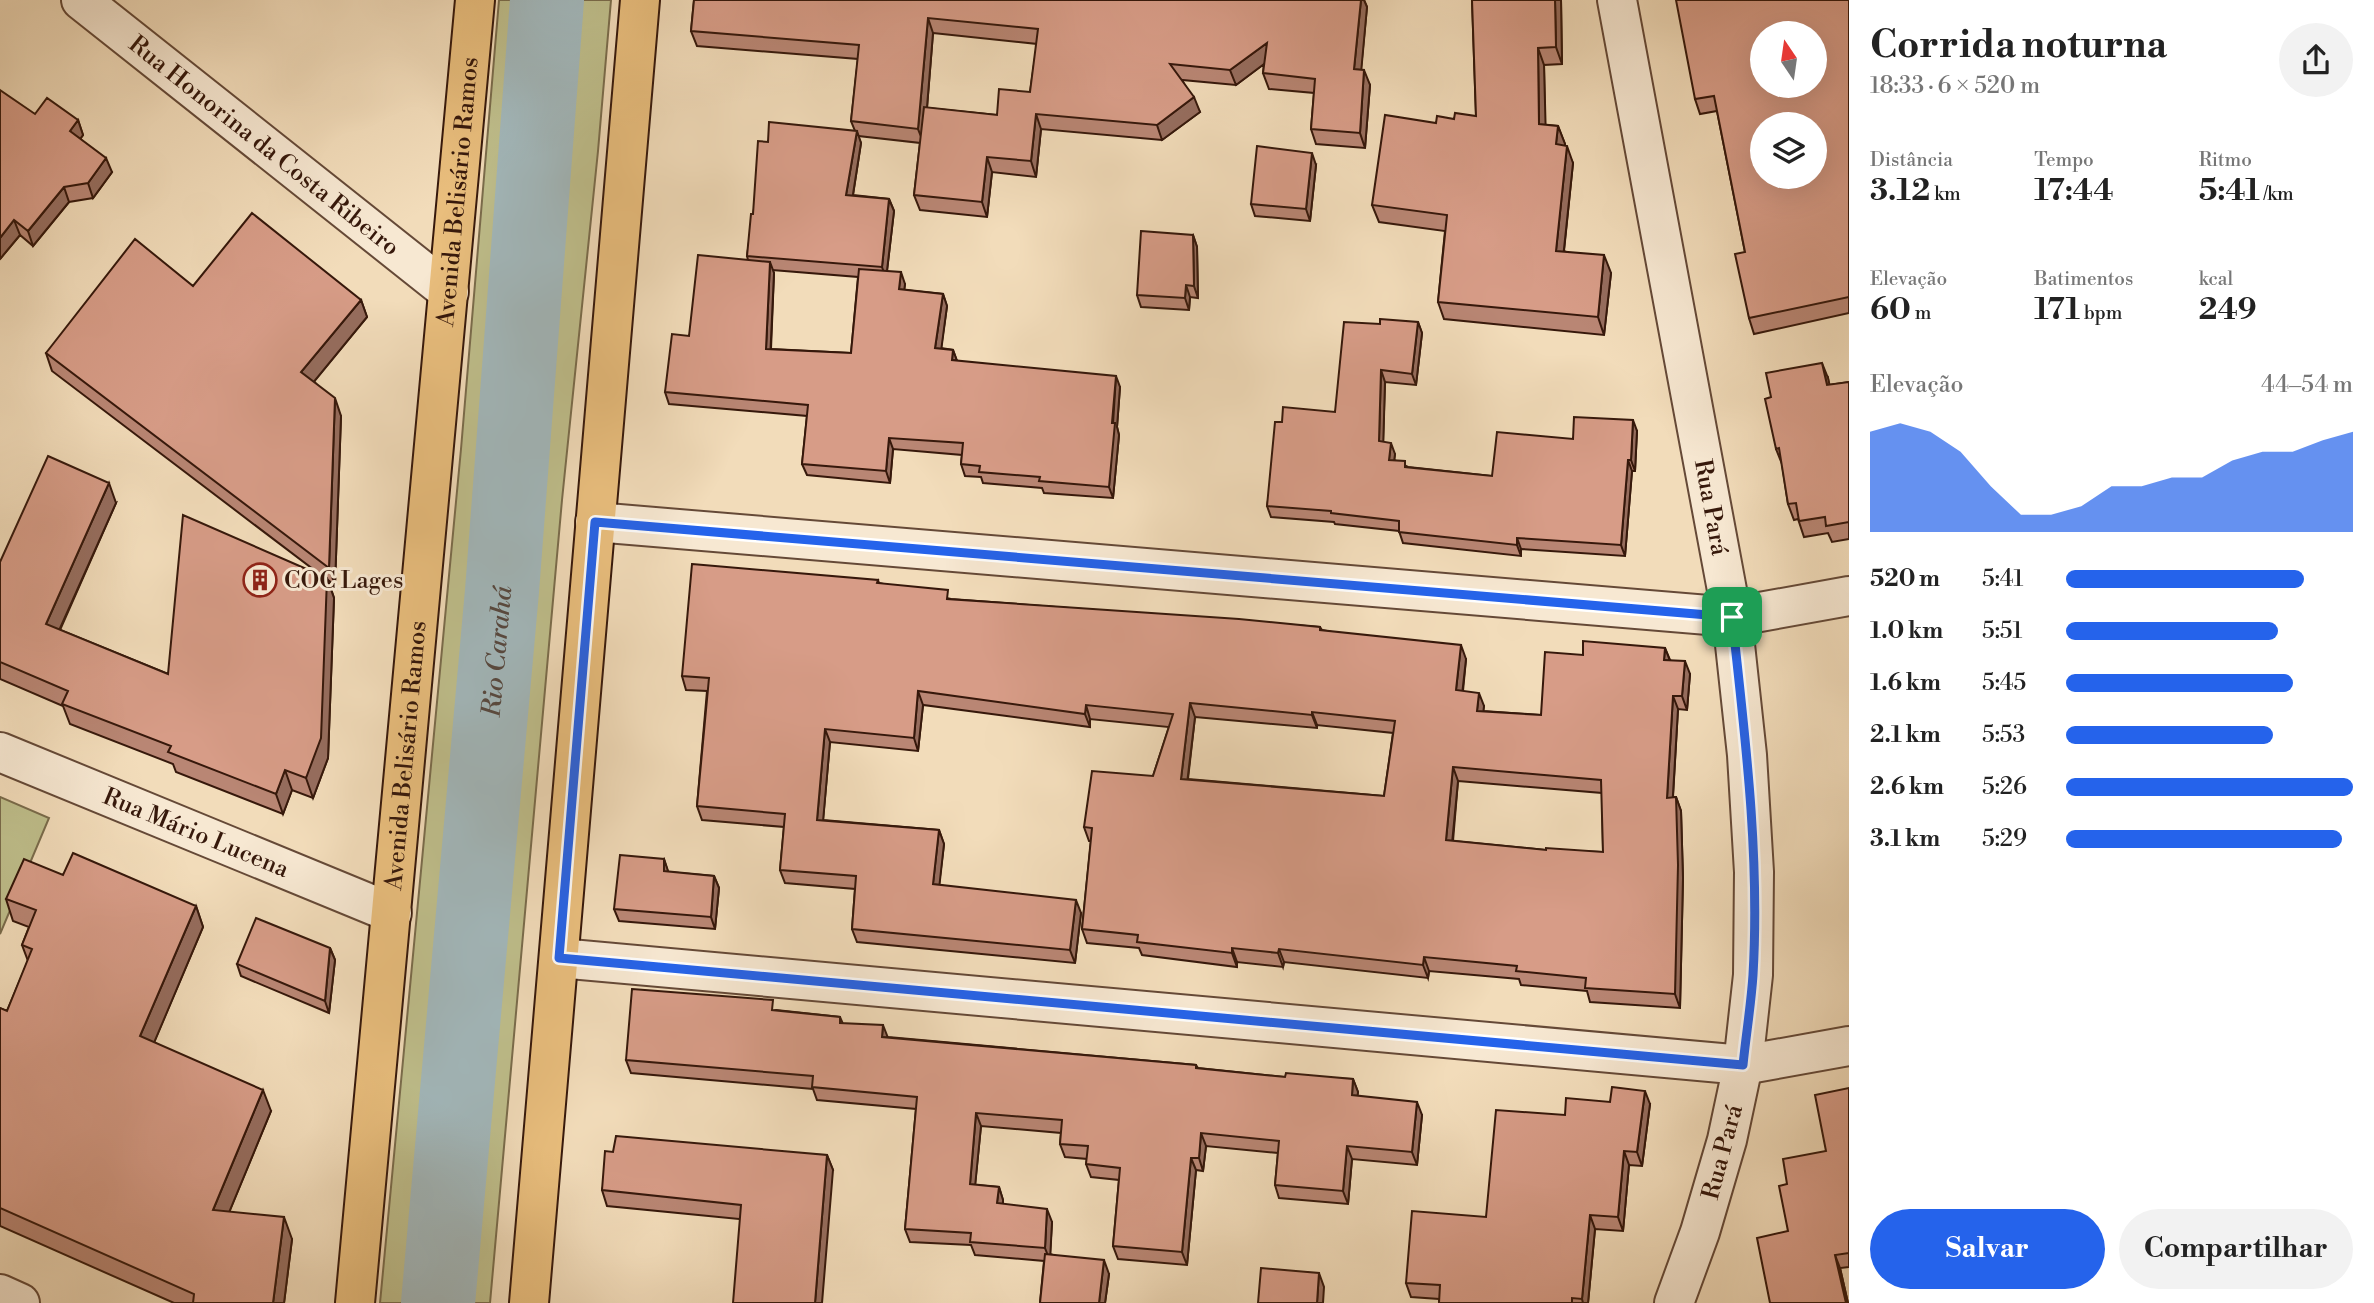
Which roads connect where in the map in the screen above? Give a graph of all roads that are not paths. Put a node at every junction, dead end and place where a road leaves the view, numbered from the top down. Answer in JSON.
{"nodes":[{"id":1,"x":80,"y":0,"type":"edge"},
{"id":2,"x":475,"y":0,"type":"edge"},
{"id":3,"x":640,"y":0,"type":"edge"},
{"id":4,"x":1617,"y":0,"type":"edge"},
{"id":5,"x":449,"y":292,"type":"junction"},
{"id":6,"x":595,"y":522,"type":"junction"},
{"id":7,"x":1849,"y":596,"type":"edge"},
{"id":8,"x":1732,"y":617,"type":"junction"},
{"id":9,"x":0,"y":752,"type":"edge"},
{"id":10,"x":392,"y":913,"type":"junction"},
{"id":11,"x":559,"y":958,"type":"junction"},
{"id":12,"x":1849,"y":1046,"type":"edge"},
{"id":13,"x":1743,"y":1065,"type":"junction"},
{"id":14,"x":0,"y":1294,"type":"edge"},
{"id":15,"x":20,"y":1303,"type":"edge"},
{"id":16,"x":355,"y":1303,"type":"edge"},
{"id":17,"x":529,"y":1303,"type":"edge"},
{"id":18,"x":1674,"y":1303,"type":"edge"}],
"edges":[{"from":1,"to":5,"type":"street","name":"Rua Honorina da Costa Ribeiro"},
{"from":2,"to":5,"type":"main road","name":"Avenida Belisário Ramos"},
{"from":3,"to":6,"type":"main road"},
{"from":4,"to":8,"type":"street","name":"Rua Pará"},
{"from":5,"to":10,"type":"main road","name":"Avenida Belisário Ramos"},
{"from":6,"to":8,"type":"street"},
{"from":6,"to":11,"type":"main road"},
{"from":7,"to":8,"type":"street"},
{"from":8,"to":13,"type":"street","name":"Rua Pará"},
{"from":9,"to":10,"type":"street","name":"Rua Mário Lucena"},
{"from":10,"to":16,"type":"main road","name":"Avenida Belisário Ramos"},
{"from":11,"to":13,"type":"street"},
{"from":11,"to":17,"type":"main road"},
{"from":12,"to":13,"type":"street"},
{"from":13,"to":18,"type":"street","name":"Rua Pará"},
{"from":14,"to":15,"type":"street"}]}
